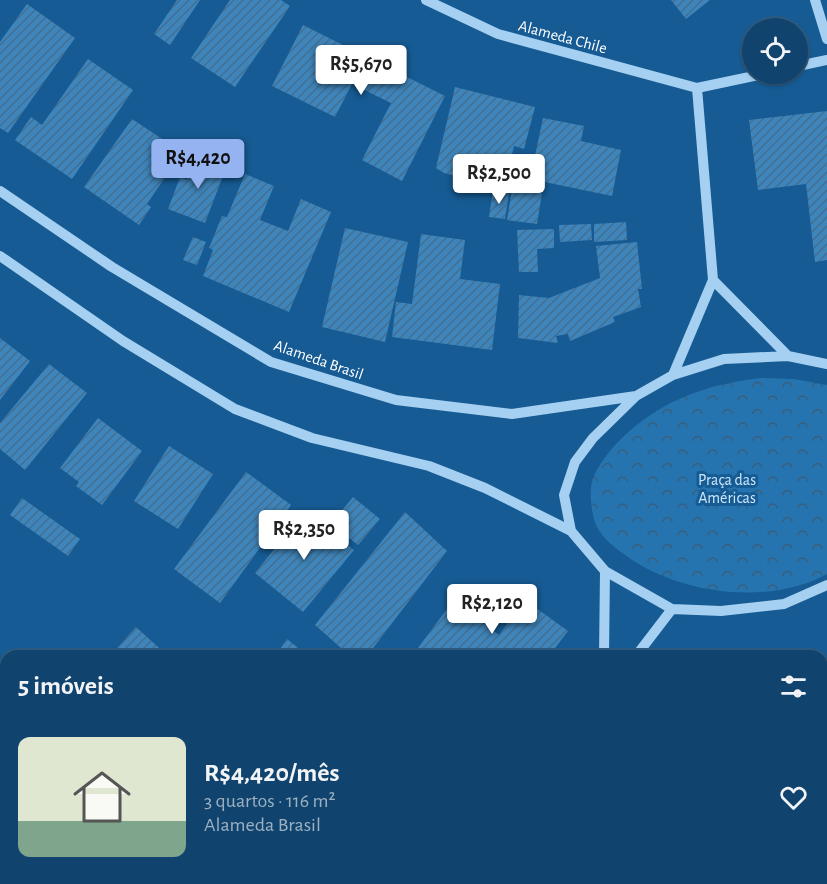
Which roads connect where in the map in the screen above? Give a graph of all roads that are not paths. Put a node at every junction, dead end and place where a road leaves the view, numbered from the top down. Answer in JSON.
{"nodes":[{"id":1,"x":426,"y":0,"type":"edge"},
{"id":2,"x":815,"y":0,"type":"edge"},
{"id":3,"x":827,"y":39,"type":"edge"},
{"id":4,"x":827,"y":60,"type":"edge"},
{"id":5,"x":808,"y":64,"type":"edge"},
{"id":6,"x":742,"y":79,"type":"edge"},
{"id":7,"x":697,"y":88,"type":"junction"},
{"id":8,"x":0,"y":191,"type":"edge"},
{"id":9,"x":0,"y":256,"type":"edge"},
{"id":10,"x":713,"y":280,"type":"junction"},
{"id":11,"x":788,"y":356,"type":"junction"},
{"id":12,"x":827,"y":364,"type":"edge"},
{"id":13,"x":673,"y":375,"type":"junction"},
{"id":14,"x":636,"y":396,"type":"junction"},
{"id":15,"x":571,"y":531,"type":"junction"},
{"id":16,"x":605,"y":571,"type":"junction"},
{"id":17,"x":827,"y":585,"type":"edge"},
{"id":18,"x":672,"y":609,"type":"junction"},
{"id":19,"x":604,"y":650,"type":"edge"},
{"id":20,"x":641,"y":650,"type":"edge"}],
"edges":[{"from":1,"to":7,"type":"street","name":"Alameda Chile"},
{"from":2,"to":3,"type":"street"},
{"from":4,"to":5,"type":"street"},
{"from":6,"to":7,"type":"street"},
{"from":7,"to":10,"type":"street"},
{"from":8,"to":14,"type":"street","name":"Alameda Brasil"},
{"from":9,"to":15,"type":"street"},
{"from":10,"to":11,"type":"street"},
{"from":10,"to":13,"type":"street"},
{"from":11,"to":12,"type":"street"},
{"from":11,"to":13,"type":"street"},
{"from":13,"to":14,"type":"street"},
{"from":14,"to":15,"type":"street"},
{"from":15,"to":16,"type":"street"},
{"from":16,"to":18,"type":"street"},
{"from":16,"to":19,"type":"street"},
{"from":17,"to":18,"type":"street"},
{"from":18,"to":20,"type":"street"}]}
